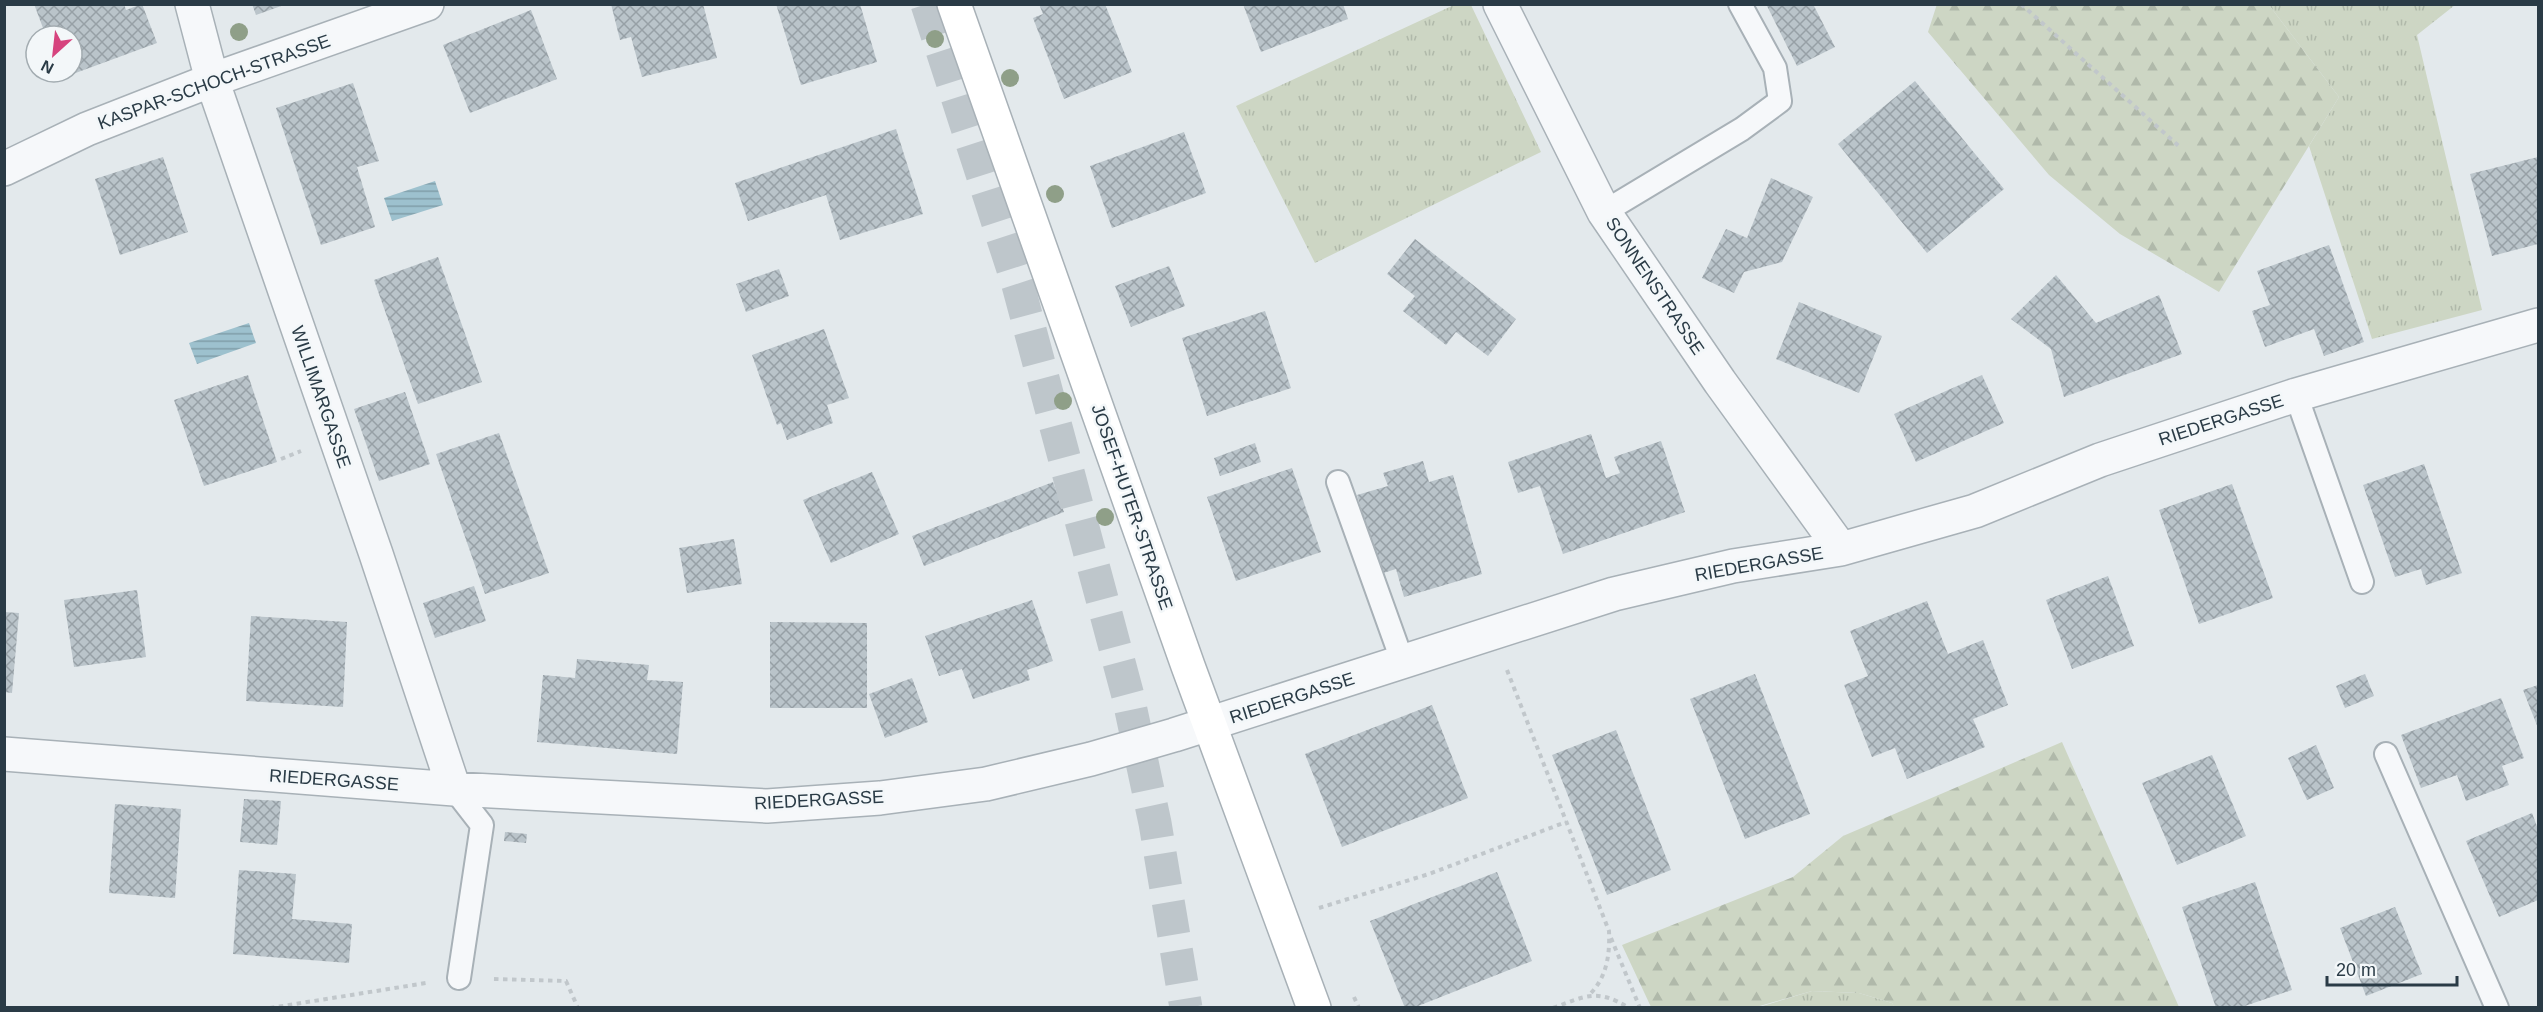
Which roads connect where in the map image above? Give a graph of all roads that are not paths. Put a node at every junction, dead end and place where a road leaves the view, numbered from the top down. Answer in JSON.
{"nodes":[{"id":1,"x":192,"y":4,"type":"edge"},
{"id":2,"x":427,"y":4,"type":"edge"},
{"id":3,"x":954,"y":4,"type":"edge"},
{"id":4,"x":1500,"y":4,"type":"edge"},
{"id":5,"x":1740,"y":4,"type":"edge"},
{"id":6,"x":212,"y":80,"type":"junction"},
{"id":7,"x":4,"y":169,"type":"edge"},
{"id":8,"x":1604,"y":212,"type":"junction"},
{"id":9,"x":2538,"y":325,"type":"edge"},
{"id":10,"x":2296,"y":394,"type":"junction"},
{"id":11,"x":1338,"y":482,"type":"dead end"},
{"id":12,"x":1841,"y":549,"type":"junction"},
{"id":13,"x":2362,"y":582,"type":"dead end"},
{"id":14,"x":1403,"y":663,"type":"junction"},
{"id":15,"x":1209,"y":724,"type":"junction"},
{"id":16,"x":4,"y":754,"type":"edge"},
{"id":17,"x":2386,"y":754,"type":"dead end"},
{"id":18,"x":454,"y":789,"type":"junction"},
{"id":19,"x":459,"y":978,"type":"road end"},
{"id":20,"x":1314,"y":1008,"type":"edge"},
{"id":21,"x":2497,"y":1008,"type":"edge"}],
"edges":[{"from":1,"to":6,"type":"street","name":"WILLIMARGASSE"},
{"from":2,"to":6,"type":"street","name":"KASPAR-SCHOCH-STRASSE"},
{"from":3,"to":15,"type":"main road","name":"JOSEF-HUTER-STRASSE"},
{"from":4,"to":8,"type":"street","name":"SONNENSTRASSE"},
{"from":5,"to":8,"type":"lane"},
{"from":6,"to":7,"type":"street","name":"KASPAR-SCHOCH-STRASSE"},
{"from":6,"to":18,"type":"street","name":"WILLIMARGASSE"},
{"from":8,"to":12,"type":"street","name":"SONNENSTRASSE"},
{"from":9,"to":10,"type":"street","name":"RIEDERGASSE"},
{"from":10,"to":12,"type":"street","name":"RIEDERGASSE"},
{"from":10,"to":13,"type":"lane"},
{"from":11,"to":14,"type":"lane"},
{"from":12,"to":14,"type":"street","name":"RIEDERGASSE"},
{"from":14,"to":15,"type":"street","name":"RIEDERGASSE"},
{"from":15,"to":18,"type":"street","name":"RIEDERGASSE"},
{"from":15,"to":20,"type":"main road","name":"JOSEF-HUTER-STRASSE"},
{"from":16,"to":18,"type":"street","name":"RIEDERGASSE"},
{"from":17,"to":21,"type":"lane"},
{"from":18,"to":19,"type":"lane"}]}
